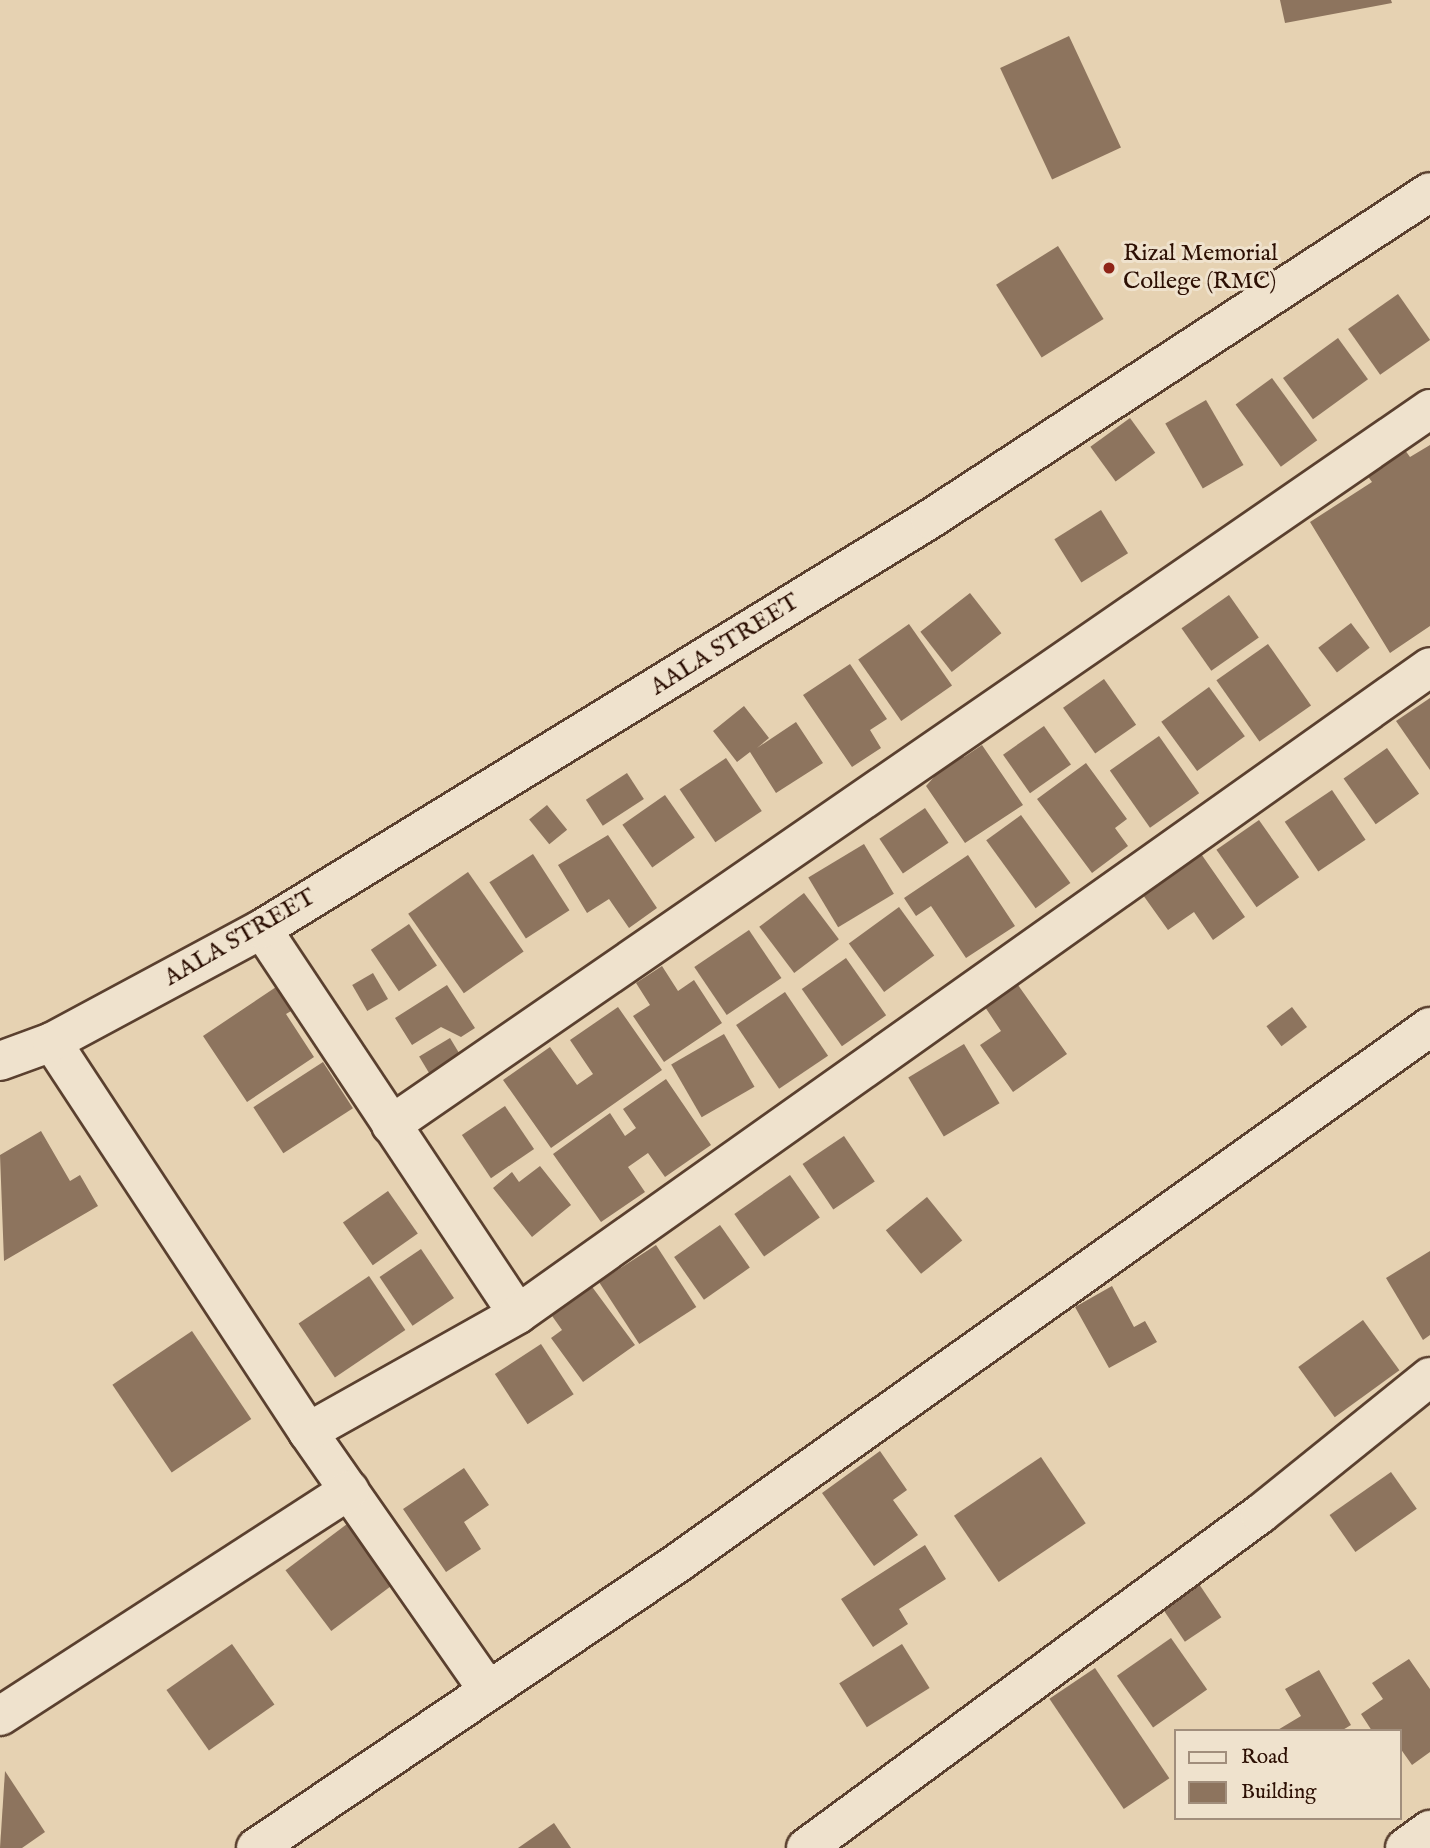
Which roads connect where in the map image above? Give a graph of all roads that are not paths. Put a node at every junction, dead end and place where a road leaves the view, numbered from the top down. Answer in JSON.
{"nodes":[{"id":1,"x":1430,"y":192,"type":"edge"},
{"id":2,"x":1430,"y":409,"type":"edge"},
{"id":3,"x":1430,"y":667,"type":"edge"},
{"id":4,"x":262,"y":929,"type":"junction"},
{"id":5,"x":1430,"y":1027,"type":"edge"},
{"id":6,"x":52,"y":1042,"type":"junction"},
{"id":7,"x":0,"y":1061,"type":"edge"},
{"id":8,"x":391,"y":1125,"type":"junction"},
{"id":9,"x":518,"y":1314,"type":"junction"},
{"id":10,"x":1430,"y":1377,"type":"edge"},
{"id":11,"x":308,"y":1433,"type":"junction"},
{"id":12,"x":349,"y":1490,"type":"junction"},
{"id":13,"x":488,"y":1690,"type":"junction"},
{"id":14,"x":0,"y":1716,"type":"edge"},
{"id":15,"x":1430,"y":1830,"type":"edge"},
{"id":16,"x":256,"y":1848,"type":"edge"},
{"id":17,"x":806,"y":1848,"type":"edge"},
{"id":18,"x":1405,"y":1848,"type":"edge"}],
"edges":[{"from":1,"to":4,"type":"street","name":"AALA STREET"},
{"from":2,"to":8,"type":"street"},
{"from":3,"to":9,"type":"street"},
{"from":4,"to":6,"type":"street","name":"AALA STREET"},
{"from":4,"to":8,"type":"street"},
{"from":5,"to":13,"type":"street"},
{"from":6,"to":7,"type":"street","name":"AALA STREET"},
{"from":6,"to":11,"type":"street"},
{"from":8,"to":9,"type":"street"},
{"from":9,"to":11,"type":"street"},
{"from":10,"to":17,"type":"street"},
{"from":11,"to":12,"type":"street"},
{"from":12,"to":13,"type":"street"},
{"from":12,"to":14,"type":"street"},
{"from":13,"to":16,"type":"street"},
{"from":15,"to":18,"type":"street"}]}
